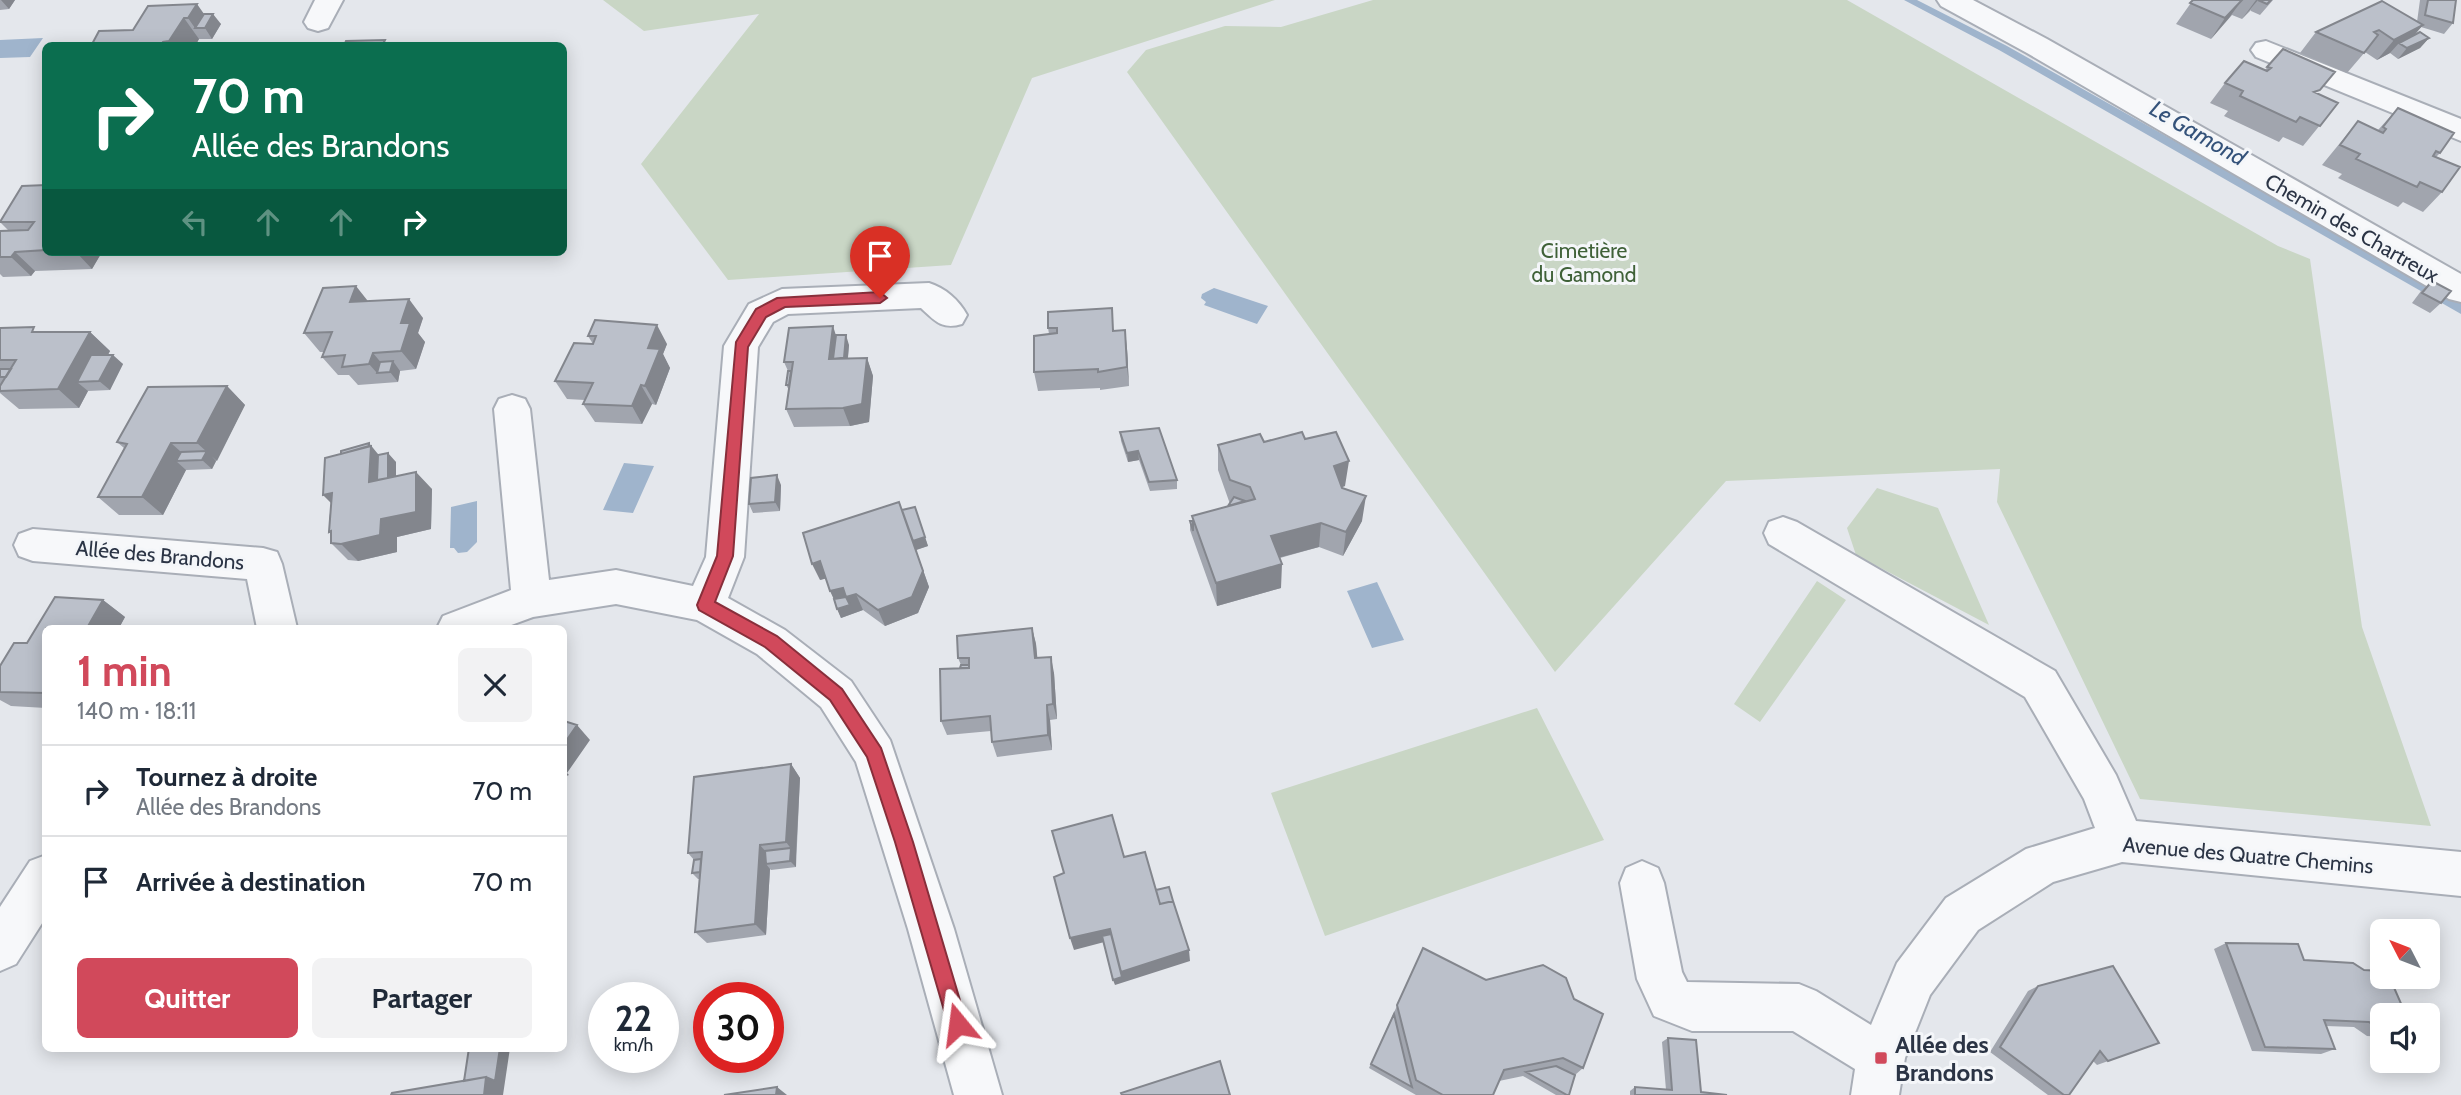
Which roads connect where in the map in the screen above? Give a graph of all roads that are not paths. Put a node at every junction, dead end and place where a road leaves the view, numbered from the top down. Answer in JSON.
{"nodes":[{"id":1,"x":1951,"y":0,"type":"edge"},
{"id":2,"x":2266,"y":50,"type":"dead end"},
{"id":3,"x":2461,"y":131,"type":"edge"},
{"id":4,"x":2461,"y":290,"type":"edge"},
{"id":5,"x":950,"y":315,"type":"dead end"},
{"id":6,"x":512,"y":409,"type":"dead end"},
{"id":7,"x":1783,"y":533,"type":"dead end"},
{"id":8,"x":33,"y":545,"type":"dead end"},
{"id":9,"x":532,"y":600,"type":"junction"},
{"id":10,"x":705,"y":605,"type":"junction"},
{"id":11,"x":276,"y":625,"type":"edge"},
{"id":12,"x":465,"y":625,"type":"edge"},
{"id":13,"x":2122,"y":841,"type":"junction"},
{"id":14,"x":2461,"y":874,"type":"edge"},
{"id":15,"x":42,"y":882,"type":"edge"},
{"id":16,"x":1642,"y":883,"type":"dead end"},
{"id":17,"x":0,"y":948,"type":"edge"},
{"id":18,"x":1878,"y":1076,"type":"edge"},
{"id":19,"x":978,"y":1095,"type":"edge"}],
"edges":[{"from":1,"to":4,"type":"street","name":"Chemin des Chartreux"},
{"from":2,"to":3,"type":"street"},
{"from":5,"to":10,"type":"street"},
{"from":6,"to":9,"type":"street"},
{"from":7,"to":13,"type":"street"},
{"from":8,"to":11,"type":"street","name":"Allée des Brandons"},
{"from":9,"to":10,"type":"street"},
{"from":9,"to":12,"type":"street"},
{"from":10,"to":19,"type":"street"},
{"from":13,"to":14,"type":"street","name":"Avenue des Quatre Chemins"},
{"from":13,"to":18,"type":"street","name":"Avenue des Quatre Chemins"},
{"from":15,"to":17,"type":"street"},
{"from":16,"to":18,"type":"street"}]}
